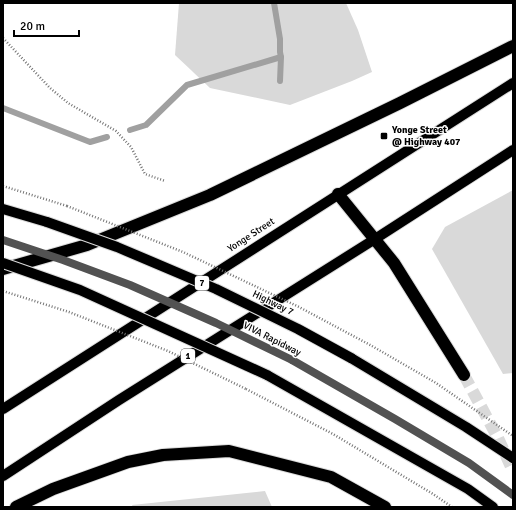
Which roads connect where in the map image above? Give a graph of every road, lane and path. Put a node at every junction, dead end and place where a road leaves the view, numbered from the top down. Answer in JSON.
{"nodes":[{"id":1,"x":3,"y":38,"type":"edge"},
{"id":2,"x":513,"y":46,"type":"edge"},
{"id":3,"x":513,"y":82,"type":"edge"},
{"id":4,"x":513,"y":150,"type":"edge"},
{"id":5,"x":165,"y":181,"type":"dead end"},
{"id":6,"x":3,"y":186,"type":"edge"},
{"id":7,"x":338,"y":194,"type":"junction"},
{"id":8,"x":67,"y":206,"type":"dead end"},
{"id":9,"x":3,"y":209,"type":"edge"},
{"id":10,"x":375,"y":239,"type":"junction"},
{"id":11,"x":3,"y":240,"type":"edge"},
{"id":12,"x":3,"y":264,"type":"edge"},
{"id":13,"x":3,"y":269,"type":"edge"},
{"id":14,"x":3,"y":291,"type":"edge"},
{"id":15,"x":372,"y":346,"type":"dead end"},
{"id":16,"x":464,"y":375,"type":"tunnel mouth"},
{"id":17,"x":3,"y":409,"type":"edge"},
{"id":18,"x":513,"y":436,"type":"edge"},
{"id":19,"x":513,"y":458,"type":"edge"},
{"id":20,"x":3,"y":476,"type":"edge"},
{"id":21,"x":513,"y":495,"type":"edge"},
{"id":22,"x":16,"y":507,"type":"edge"},
{"id":23,"x":385,"y":507,"type":"edge"},
{"id":24,"x":452,"y":507,"type":"edge"},
{"id":25,"x":493,"y":507,"type":"edge"}],
"edges":[{"from":1,"to":5,"type":"path"},
{"from":2,"to":13,"type":"highway"},
{"from":3,"to":7,"type":"main road","name":"Yonge Street"},
{"from":4,"to":10,"type":"main road","number":"1"},
{"from":6,"to":8,"type":"path"},
{"from":7,"to":10,"type":"highway"},
{"from":7,"to":17,"type":"main road","name":"Yonge Street"},
{"from":9,"to":19,"type":"main road","name":"Highway 7","number":"7","bridge":true},
{"from":10,"to":16,"type":"highway"},
{"from":10,"to":20,"type":"main road","number":"1"},
{"from":11,"to":21,"type":"lane","name":"VIVA Rapidway","bridge":true},
{"from":12,"to":25,"type":"main road","bridge":true},
{"from":14,"to":24,"type":"path","bridge":true},
{"from":15,"to":18,"type":"path"},
{"from":22,"to":23,"type":"highway"}]}
